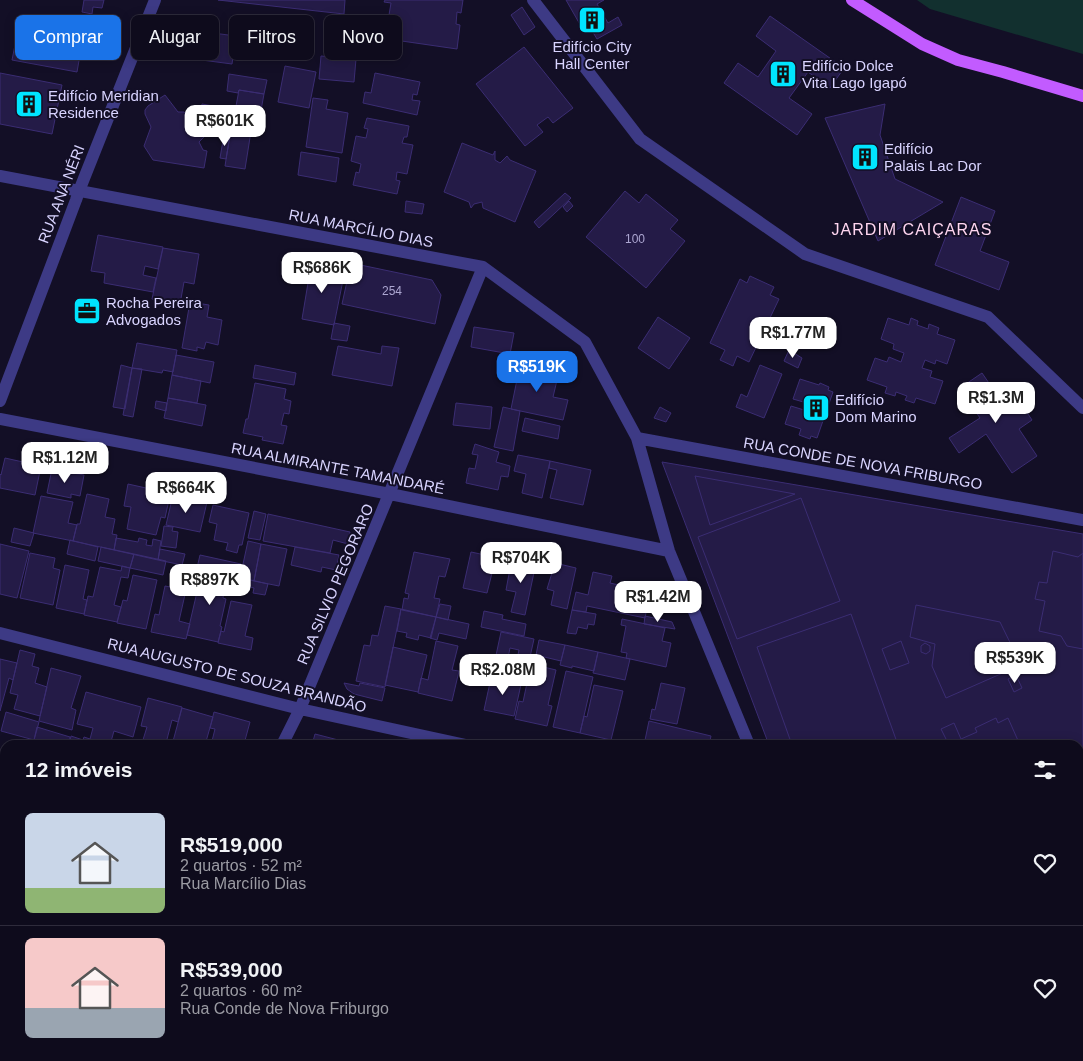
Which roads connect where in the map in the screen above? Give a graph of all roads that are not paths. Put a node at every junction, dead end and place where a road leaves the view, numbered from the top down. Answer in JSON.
{"nodes":[{"id":1,"x":155,"y":0,"type":"edge"},
{"id":2,"x":533,"y":0,"type":"edge"},
{"id":3,"x":852,"y":0,"type":"edge"},
{"id":4,"x":1083,"y":96,"type":"edge"},
{"id":5,"x":0,"y":176,"type":"edge"},
{"id":6,"x":79,"y":191,"type":"junction"},
{"id":7,"x":483,"y":267,"type":"junction"},
{"id":8,"x":0,"y":401,"type":"edge"},
{"id":9,"x":1083,"y":408,"type":"edge"},
{"id":10,"x":0,"y":419,"type":"edge"},
{"id":11,"x":637,"y":438,"type":"junction"},
{"id":12,"x":390,"y":494,"type":"junction"},
{"id":13,"x":1083,"y":520,"type":"edge"},
{"id":14,"x":669,"y":551,"type":"junction"},
{"id":15,"x":0,"y":633,"type":"edge"},
{"id":16,"x":300,"y":709,"type":"junction"},
{"id":17,"x":284,"y":740,"type":"edge"},
{"id":18,"x":443,"y":740,"type":"edge"},
{"id":19,"x":747,"y":740,"type":"edge"}],
"edges":[{"from":1,"to":6,"type":"street","name":"RUA ANA NÉRI"},
{"from":2,"to":9,"type":"street"},
{"from":3,"to":4,"type":"main road"},
{"from":5,"to":6,"type":"street","name":"RUA MARCÍLIO DIAS"},
{"from":6,"to":7,"type":"street","name":"RUA MARCÍLIO DIAS"},
{"from":6,"to":8,"type":"street","name":"RUA ANA NÉRI"},
{"from":7,"to":11,"type":"street","name":"RUA MARCÍLIO DIAS"},
{"from":7,"to":12,"type":"street","name":"RUA SILVIO PEGORARO"},
{"from":10,"to":12,"type":"street","name":"RUA ALMIRANTE TAMANDARÉ"},
{"from":11,"to":13,"type":"street","name":"RUA CONDE DE NOVA FRIBURGO"},
{"from":11,"to":14,"type":"street","name":"RUA MARCÍLIO DIAS"},
{"from":12,"to":14,"type":"street","name":"RUA ALMIRANTE TAMANDARÉ"},
{"from":12,"to":16,"type":"street","name":"RUA SILVIO PEGORARO"},
{"from":14,"to":19,"type":"street","name":"RUA MARCÍLIO DIAS"},
{"from":15,"to":16,"type":"street","name":"RUA AUGUSTO DE SOUZA BRANDÃO"},
{"from":16,"to":17,"type":"street","name":"RUA SILVIO PEGORARO"},
{"from":16,"to":18,"type":"street","name":"RUA AUGUSTO DE SOUZA BRANDÃO"}]}
